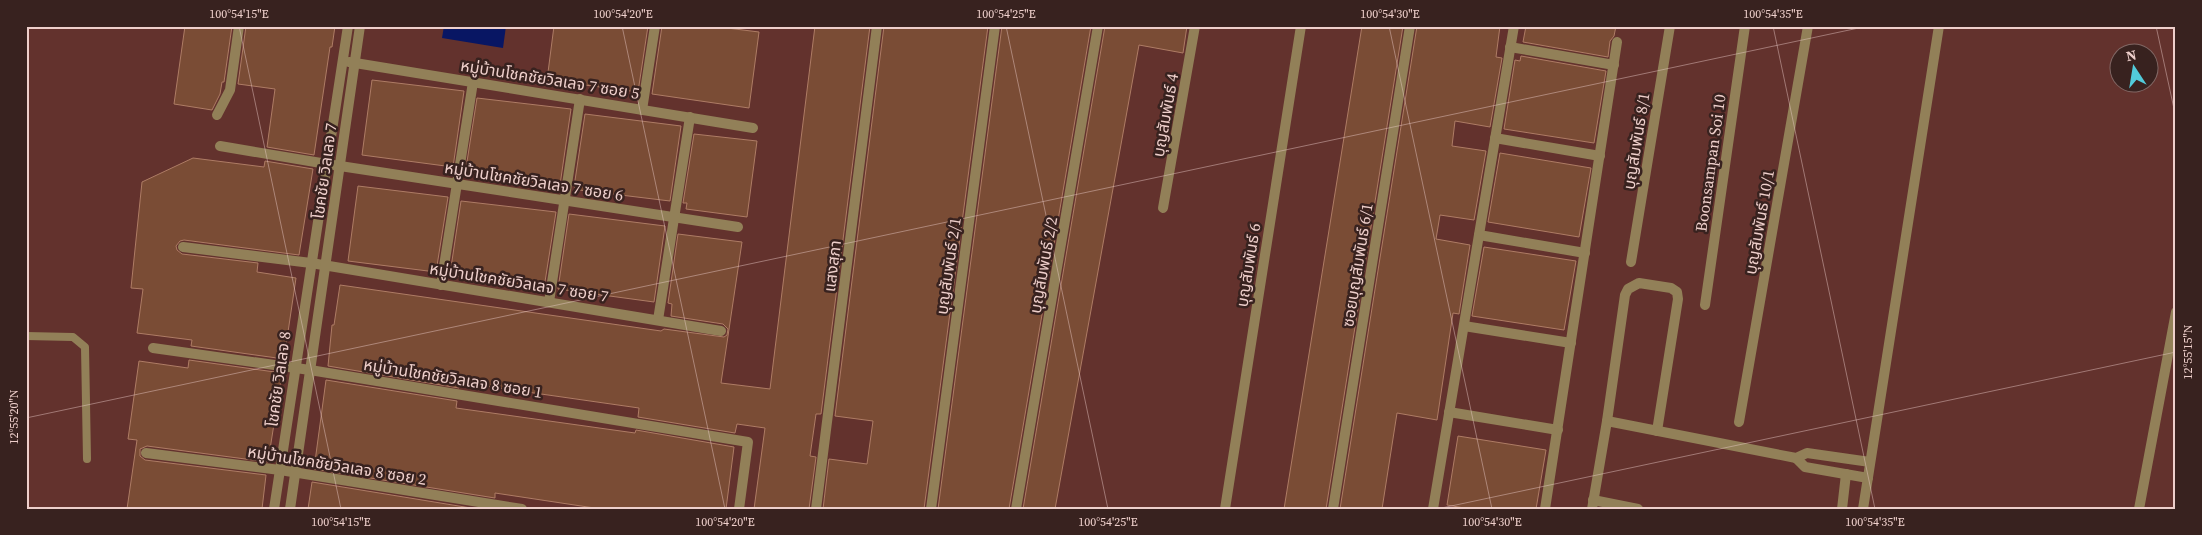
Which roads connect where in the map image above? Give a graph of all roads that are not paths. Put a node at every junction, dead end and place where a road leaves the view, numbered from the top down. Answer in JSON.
{"nodes":[{"id":1,"x":239,"y":26,"type":"edge"},
{"id":2,"x":348,"y":26,"type":"edge"},
{"id":3,"x":360,"y":26,"type":"edge"},
{"id":4,"x":655,"y":26,"type":"edge"},
{"id":5,"x":877,"y":26,"type":"edge"},
{"id":6,"x":995,"y":26,"type":"edge"},
{"id":7,"x":1098,"y":26,"type":"edge"},
{"id":8,"x":1195,"y":26,"type":"edge"},
{"id":9,"x":1301,"y":26,"type":"edge"},
{"id":10,"x":1410,"y":26,"type":"edge"},
{"id":11,"x":1514,"y":26,"type":"edge"},
{"id":12,"x":1670,"y":26,"type":"edge"},
{"id":13,"x":1745,"y":26,"type":"edge"},
{"id":14,"x":1808,"y":26,"type":"edge"},
{"id":15,"x":1939,"y":26,"type":"edge"},
{"id":16,"x":1618,"y":42,"type":"dead end"},
{"id":17,"x":1510,"y":47,"type":"junction"},
{"id":18,"x":343,"y":60,"type":"junction"},
{"id":19,"x":355,"y":62,"type":"junction"},
{"id":20,"x":1614,"y":65,"type":"junction"},
{"id":21,"x":473,"y":82,"type":"junction"},
{"id":22,"x":580,"y":100,"type":"junction"},
{"id":23,"x":642,"y":110,"type":"junction"},
{"id":24,"x":217,"y":115,"type":"dead end"},
{"id":25,"x":690,"y":117,"type":"junction"},
{"id":26,"x":753,"y":128,"type":"dead end"},
{"id":27,"x":1495,"y":138,"type":"junction"},
{"id":28,"x":220,"y":146,"type":"dead end"},
{"id":29,"x":1600,"y":156,"type":"junction"},
{"id":30,"x":326,"y":164,"type":"junction"},
{"id":31,"x":340,"y":166,"type":"junction"},
{"id":32,"x":458,"y":184,"type":"junction"},
{"id":33,"x":565,"y":201,"type":"junction"},
{"id":34,"x":1163,"y":208,"type":"dead end"},
{"id":35,"x":675,"y":217,"type":"junction"},
{"id":36,"x":738,"y":227,"type":"dead end"},
{"id":37,"x":1479,"y":235,"type":"junction"},
{"id":38,"x":183,"y":246,"type":"dead end"},
{"id":39,"x":1585,"y":253,"type":"junction"},
{"id":40,"x":1631,"y":262,"type":"dead end"},
{"id":41,"x":311,"y":264,"type":"junction"},
{"id":42,"x":325,"y":266,"type":"junction"},
{"id":43,"x":441,"y":285,"type":"junction"},
{"id":44,"x":549,"y":302,"type":"junction"},
{"id":45,"x":1705,"y":305,"type":"dead end"},
{"id":46,"x":2176,"y":312,"type":"edge"},
{"id":47,"x":304,"y":313,"type":"joint"},
{"id":48,"x":317,"y":319,"type":"joint"},
{"id":49,"x":658,"y":320,"type":"junction"},
{"id":50,"x":1464,"y":326,"type":"junction"},
{"id":51,"x":721,"y":331,"type":"dead end"},
{"id":52,"x":26,"y":336,"type":"edge"},
{"id":53,"x":1571,"y":343,"type":"junction"},
{"id":54,"x":153,"y":348,"type":"dead end"},
{"id":55,"x":295,"y":367,"type":"junction"},
{"id":56,"x":310,"y":370,"type":"junction"},
{"id":57,"x":1449,"y":412,"type":"junction"},
{"id":58,"x":1607,"y":421,"type":"junction"},
{"id":59,"x":1739,"y":422,"type":"dead end"},
{"id":60,"x":1558,"y":430,"type":"junction"},
{"id":61,"x":1657,"y":431,"type":"junction"},
{"id":62,"x":146,"y":453,"type":"dead end"},
{"id":63,"x":1796,"y":458,"type":"junction"},
{"id":64,"x":86,"y":459,"type":"dead end"},
{"id":65,"x":1870,"y":462,"type":"junction"},
{"id":66,"x":280,"y":470,"type":"junction"},
{"id":67,"x":295,"y":474,"type":"junction"},
{"id":68,"x":1846,"y":474,"type":"junction"},
{"id":69,"x":1868,"y":478,"type":"junction"},
{"id":70,"x":1592,"y":505,"type":"edge"},
{"id":71,"x":274,"y":509,"type":"edge"},
{"id":72,"x":290,"y":509,"type":"edge"},
{"id":73,"x":522,"y":509,"type":"edge"},
{"id":74,"x":739,"y":509,"type":"edge"},
{"id":75,"x":816,"y":509,"type":"edge"},
{"id":76,"x":931,"y":509,"type":"edge"},
{"id":77,"x":1016,"y":509,"type":"edge"},
{"id":78,"x":1225,"y":509,"type":"edge"},
{"id":79,"x":1333,"y":509,"type":"edge"},
{"id":80,"x":1434,"y":509,"type":"edge"},
{"id":81,"x":1545,"y":509,"type":"edge"},
{"id":82,"x":1638,"y":509,"type":"edge"},
{"id":83,"x":1842,"y":509,"type":"edge"},
{"id":84,"x":1863,"y":509,"type":"edge"},
{"id":85,"x":2139,"y":509,"type":"edge"}],
"edges":[{"from":1,"to":24,"type":"street"},
{"from":2,"to":18,"type":"street","name":"โชคชัย วิลเลจ 7"},
{"from":3,"to":19,"type":"street","name":"โชคชัย วิลเลจ 7"},
{"from":4,"to":23,"type":"street"},
{"from":5,"to":75,"type":"street","name":"แสงสุภา"},
{"from":6,"to":76,"type":"street","name":"บุญสัมพันธ์ 2/1"},
{"from":7,"to":77,"type":"street","name":"บุญสัมพันธ์ 2/2"},
{"from":8,"to":34,"type":"street","name":"บุญสัมพันธ์ 4"},
{"from":9,"to":78,"type":"street","name":"บุญสัมพันธ์ 6"},
{"from":10,"to":79,"type":"street","name":"ซอยบุญสัมพันธ์ 6/1"},
{"from":11,"to":17,"type":"street"},
{"from":12,"to":40,"type":"street","name":"บุญสัมพันธ์ 8/1"},
{"from":13,"to":45,"type":"street","name":"Boonsampan Soi 10"},
{"from":14,"to":59,"type":"street","name":"บุญสัมพันธ์ 10/1"},
{"from":15,"to":65,"type":"street"},
{"from":16,"to":20,"type":"street"},
{"from":17,"to":20,"type":"street"},
{"from":17,"to":27,"type":"street"},
{"from":18,"to":19,"type":"street","name":"หมู่บ้านโชคชัยวิลเลจ 7 ซอย 5"},
{"from":18,"to":30,"type":"street","name":"โชคชัย วิลเลจ 7"},
{"from":19,"to":21,"type":"street","name":"หมู่บ้านโชคชัยวิลเลจ 7 ซอย 5"},
{"from":19,"to":31,"type":"street","name":"โชคชัย วิลเลจ 7"},
{"from":20,"to":29,"type":"street"},
{"from":21,"to":22,"type":"street","name":"หมู่บ้านโชคชัยวิลเลจ 7 ซอย 5"},
{"from":21,"to":32,"type":"street"},
{"from":22,"to":23,"type":"street","name":"หมู่บ้านโชคชัยวิลเลจ 7 ซอย 5"},
{"from":22,"to":33,"type":"street"},
{"from":23,"to":25,"type":"street","name":"หมู่บ้านโชคชัยวิลเลจ 7 ซอย 5"},
{"from":25,"to":26,"type":"street","name":"หมู่บ้านโชคชัยวิลเลจ 7 ซอย 5"},
{"from":25,"to":35,"type":"street"},
{"from":27,"to":29,"type":"street"},
{"from":27,"to":37,"type":"street"},
{"from":28,"to":30,"type":"street","name":"หมู่บ้านโชคชัยวิลเลจ 7 ซอย 6"},
{"from":29,"to":39,"type":"street"},
{"from":30,"to":31,"type":"street","name":"หมู่บ้านโชคชัยวิลเลจ 7 ซอย 6"},
{"from":30,"to":41,"type":"street","name":"โชคชัย วิลเลจ 7"},
{"from":31,"to":32,"type":"street","name":"หมู่บ้านโชคชัยวิลเลจ 7 ซอย 6"},
{"from":31,"to":42,"type":"street","name":"โชคชัย วิลเลจ 7"},
{"from":32,"to":33,"type":"street","name":"หมู่บ้านโชคชัยวิลเลจ 7 ซอย 6"},
{"from":32,"to":43,"type":"street"},
{"from":33,"to":35,"type":"street","name":"หมู่บ้านโชคชัยวิลเลจ 7 ซอย 6"},
{"from":33,"to":44,"type":"street"},
{"from":35,"to":36,"type":"street","name":"หมู่บ้านโชคชัยวิลเลจ 7 ซอย 6"},
{"from":35,"to":49,"type":"street"},
{"from":37,"to":39,"type":"street"},
{"from":37,"to":50,"type":"street"},
{"from":38,"to":41,"type":"street","name":"หมู่บ้านโชคชัยวิลเลจ 7 ซอย 7"},
{"from":39,"to":53,"type":"street"},
{"from":41,"to":42,"type":"street","name":"หมู่บ้านโชคชัยวิลเลจ 7 ซอย 7"},
{"from":41,"to":47,"type":"street","name":"โชคชัย วิลเลจ 7"},
{"from":42,"to":43,"type":"street","name":"หมู่บ้านโชคชัยวิลเลจ 7 ซอย 7"},
{"from":42,"to":48,"type":"street","name":"โชคชัย วิลเลจ 7"},
{"from":43,"to":44,"type":"street","name":"หมู่บ้านโชคชัยวิลเลจ 7 ซอย 7"},
{"from":44,"to":49,"type":"street","name":"หมู่บ้านโชคชัยวิลเลจ 7 ซอย 7"},
{"from":46,"to":85,"type":"street"},
{"from":47,"to":55,"type":"street","name":"โชคชัย วิลเลจ 8"},
{"from":48,"to":56,"type":"street","name":"โชคชัย วิลเลจ 8"},
{"from":49,"to":51,"type":"street","name":"หมู่บ้านโชคชัยวิลเลจ 7 ซอย 7"},
{"from":50,"to":53,"type":"street"},
{"from":50,"to":57,"type":"street"},
{"from":52,"to":64,"type":"lane"},
{"from":53,"to":60,"type":"street"},
{"from":54,"to":55,"type":"street","name":"หมู่บ้านโชคชัยวิลเลจ 8 ซอย 1"},
{"from":55,"to":56,"type":"street","name":"หมู่บ้านโชคชัยวิลเลจ 8 ซอย 1"},
{"from":55,"to":66,"type":"street","name":"โชคชัย วิลเลจ 8"},
{"from":56,"to":67,"type":"street","name":"โชคชัย วิลเลจ 8"},
{"from":56,"to":74,"type":"street","name":"หมู่บ้านโชคชัยวิลเลจ 8 ซอย 1"},
{"from":57,"to":60,"type":"street"},
{"from":57,"to":80,"type":"street"},
{"from":58,"to":61,"type":"street"},
{"from":58,"to":61,"type":"street"},
{"from":58,"to":70,"type":"street"},
{"from":60,"to":81,"type":"street"},
{"from":61,"to":63,"type":"street"},
{"from":62,"to":66,"type":"street","name":"หมู่บ้านโชคชัยวิลเลจ 8 ซอย 2"},
{"from":63,"to":65,"type":"street"},
{"from":63,"to":68,"type":"street"},
{"from":65,"to":69,"type":"street"},
{"from":66,"to":67,"type":"street","name":"หมู่บ้านโชคชัยวิลเลจ 8 ซอย 2"},
{"from":66,"to":71,"type":"street","name":"โชคชัย วิลเลจ 8"},
{"from":67,"to":72,"type":"street","name":"โชคชัย วิลเลจ 8"},
{"from":67,"to":73,"type":"street","name":"หมู่บ้านโชคชัยวิลเลจ 8 ซอย 2"},
{"from":68,"to":69,"type":"street"},
{"from":68,"to":83,"type":"street"},
{"from":69,"to":84,"type":"street"},
{"from":70,"to":82,"type":"street"}]}
